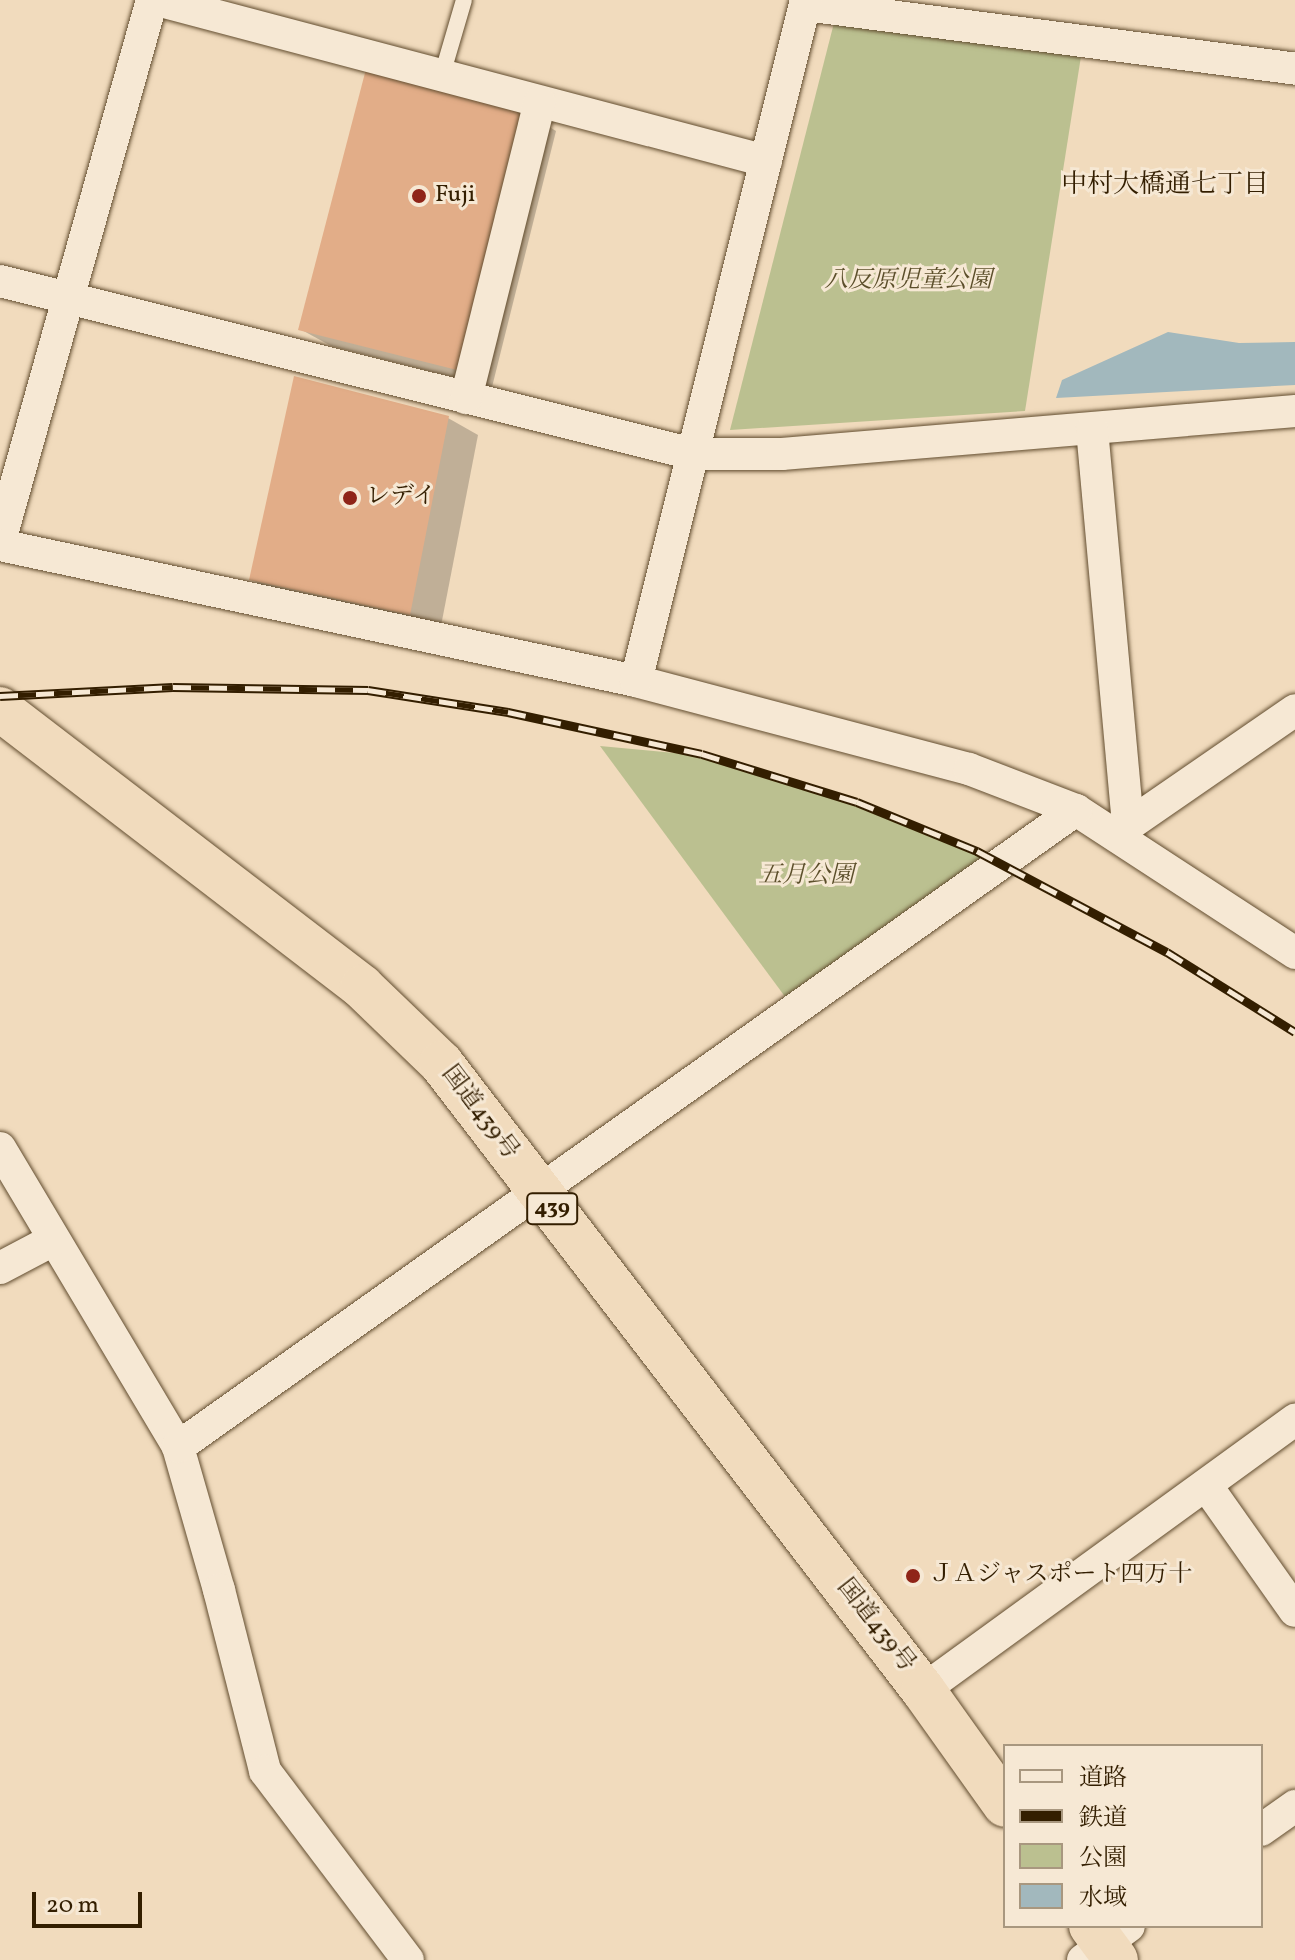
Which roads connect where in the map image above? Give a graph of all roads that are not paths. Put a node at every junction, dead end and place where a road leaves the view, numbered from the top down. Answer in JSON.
{"nodes":[{"id":1,"x":154,"y":0,"type":"edge"},
{"id":2,"x":464,"y":0,"type":"edge"},
{"id":3,"x":805,"y":3,"type":"edge"},
{"id":4,"x":1295,"y":69,"type":"edge"},
{"id":5,"x":442,"y":75,"type":"junction"},
{"id":6,"x":540,"y":102,"type":"junction"},
{"id":7,"x":766,"y":161,"type":"junction"},
{"id":8,"x":0,"y":281,"type":"edge"},
{"id":9,"x":68,"y":299,"type":"junction"},
{"id":10,"x":466,"y":398,"type":"junction"},
{"id":11,"x":1295,"y":411,"type":"edge"},
{"id":12,"x":1092,"y":429,"type":"junction"},
{"id":13,"x":693,"y":454,"type":"junction"},
{"id":14,"x":0,"y":543,"type":"edge"},
{"id":15,"x":636,"y":681,"type":"junction"},
{"id":16,"x":0,"y":709,"type":"edge"},
{"id":17,"x":1295,"y":710,"type":"edge"},
{"id":18,"x":1076,"y":810,"type":"junction"},
{"id":19,"x":1123,"y":830,"type":"junction"},
{"id":20,"x":1295,"y":953,"type":"edge"},
{"id":21,"x":0,"y":1148,"type":"edge"},
{"id":22,"x":537,"y":1190,"type":"junction"},
{"id":23,"x":53,"y":1240,"type":"junction"},
{"id":24,"x":0,"y":1268,"type":"edge"},
{"id":25,"x":1295,"y":1420,"type":"edge"},
{"id":26,"x":178,"y":1447,"type":"junction"},
{"id":27,"x":1206,"y":1485,"type":"junction"},
{"id":28,"x":1295,"y":1611,"type":"edge"},
{"id":29,"x":923,"y":1690,"type":"junction"},
{"id":30,"x":1003,"y":1802,"type":"edge"},
{"id":31,"x":1295,"y":1806,"type":"edge"},
{"id":32,"x":1263,"y":1829,"type":"edge"},
{"id":33,"x":408,"y":1960,"type":"edge"}],
"edges":[{"from":1,"to":5,"type":"street"},
{"from":1,"to":9,"type":"street"},
{"from":2,"to":5,"type":"lane"},
{"from":3,"to":4,"type":"street"},
{"from":3,"to":7,"type":"street"},
{"from":5,"to":6,"type":"street"},
{"from":6,"to":7,"type":"street"},
{"from":6,"to":10,"type":"street"},
{"from":7,"to":13,"type":"street"},
{"from":8,"to":9,"type":"street"},
{"from":9,"to":10,"type":"street"},
{"from":9,"to":14,"type":"street"},
{"from":10,"to":13,"type":"street"},
{"from":11,"to":12,"type":"street"},
{"from":12,"to":13,"type":"street"},
{"from":12,"to":19,"type":"street"},
{"from":13,"to":15,"type":"street"},
{"from":14,"to":15,"type":"street"},
{"from":15,"to":18,"type":"street"},
{"from":16,"to":22,"type":"highway","name":"国道439号","number":"439"},
{"from":17,"to":19,"type":"street"},
{"from":18,"to":19,"type":"street"},
{"from":18,"to":22,"type":"street"},
{"from":19,"to":20,"type":"street"},
{"from":21,"to":23,"type":"street"},
{"from":22,"to":26,"type":"street"},
{"from":22,"to":29,"type":"highway","name":"国道439号","number":"439"},
{"from":23,"to":24,"type":"street"},
{"from":23,"to":26,"type":"street"},
{"from":25,"to":27,"type":"street"},
{"from":26,"to":33,"type":"street"},
{"from":27,"to":28,"type":"street"},
{"from":27,"to":29,"type":"street"},
{"from":29,"to":30,"type":"highway","name":"国道439号","number":"439"},
{"from":31,"to":32,"type":"street"}]}
